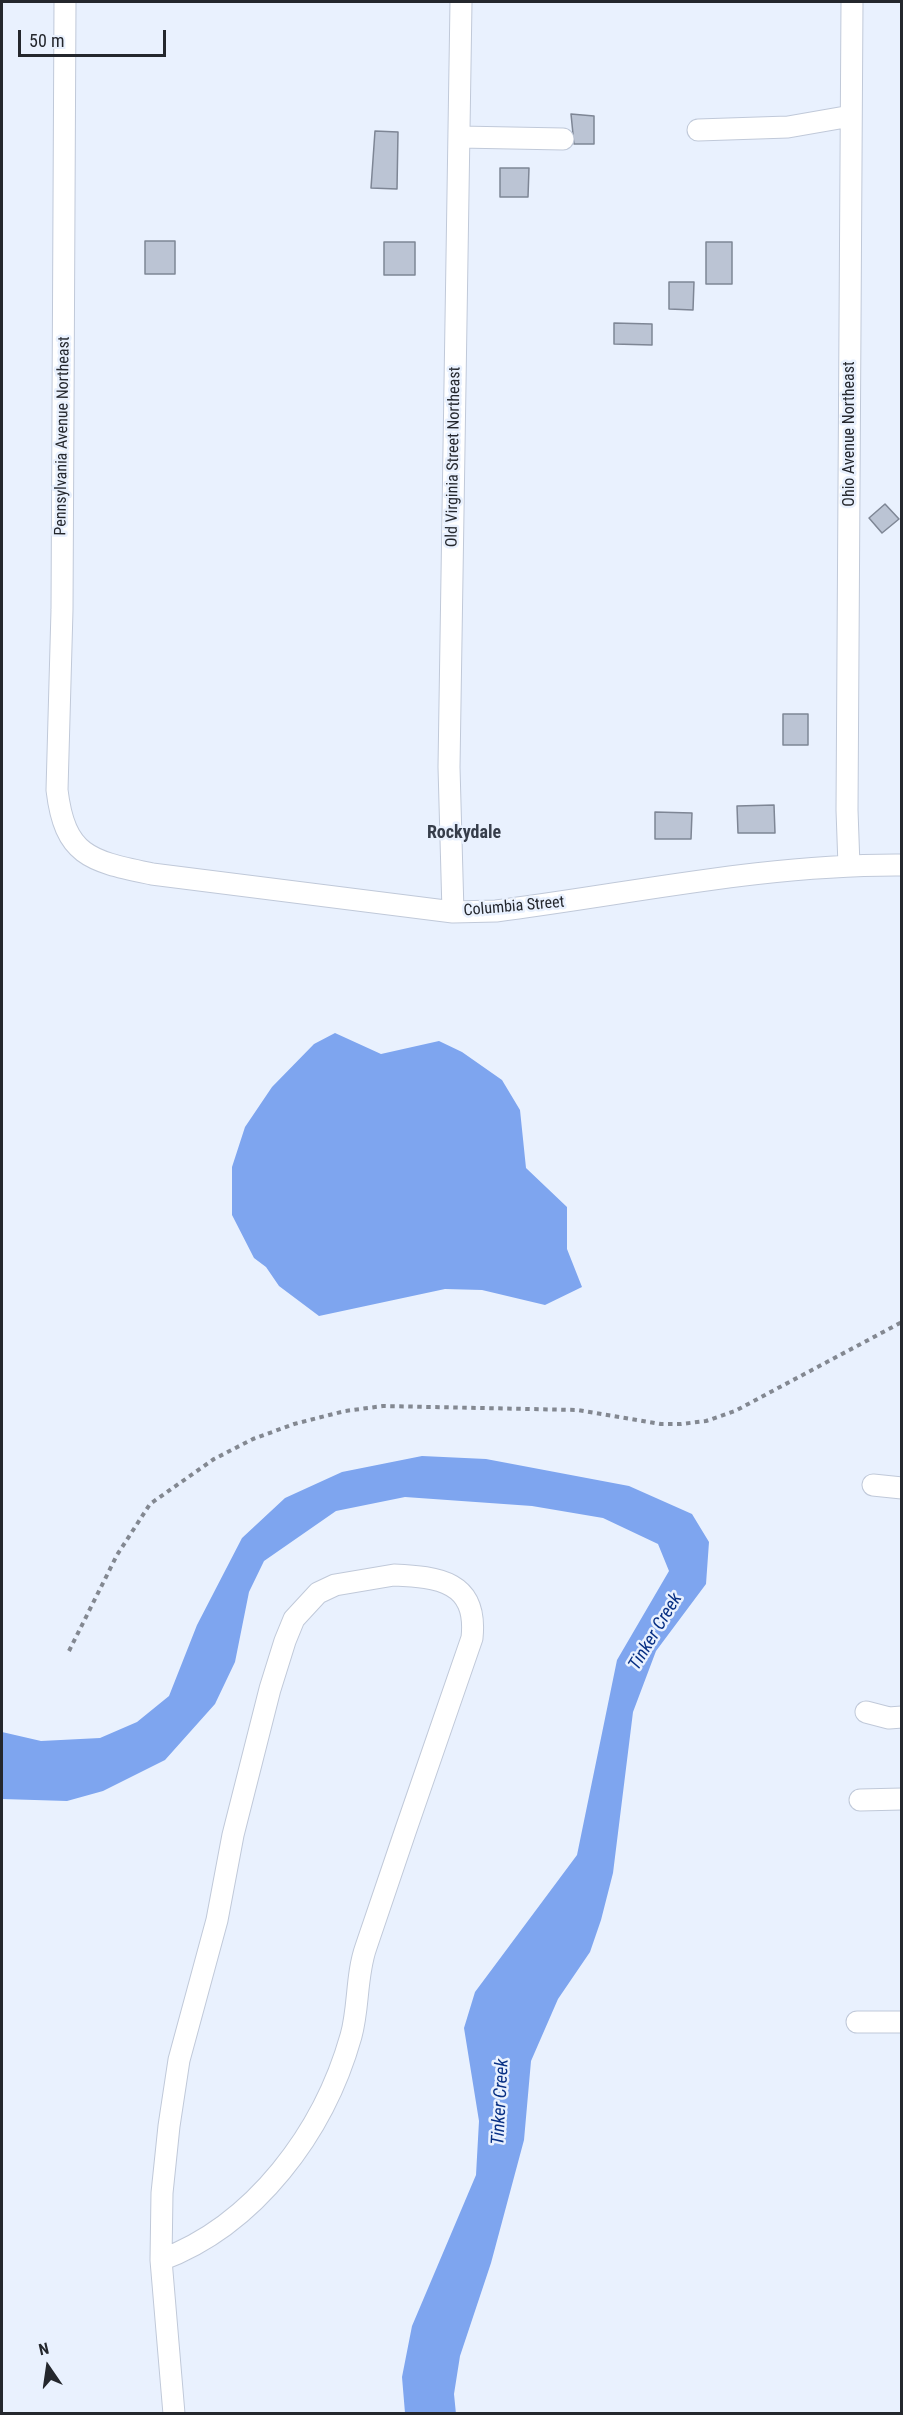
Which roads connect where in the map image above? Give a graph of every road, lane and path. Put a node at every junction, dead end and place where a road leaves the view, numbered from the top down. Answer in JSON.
{"nodes":[{"id":1,"x":65,"y":2,"type":"edge"},
{"id":2,"x":461,"y":2,"type":"edge"},
{"id":3,"x":852,"y":2,"type":"edge"},
{"id":4,"x":851,"y":116,"type":"junction"},
{"id":5,"x":698,"y":130,"type":"dead end"},
{"id":6,"x":460,"y":137,"type":"junction"},
{"id":7,"x":563,"y":139,"type":"dead end"},
{"id":8,"x":93,"y":857,"type":"joint"},
{"id":9,"x":902,"y":865,"type":"edge"},
{"id":10,"x":849,"y":866,"type":"junction"},
{"id":11,"x":453,"y":912,"type":"junction"},
{"id":12,"x":902,"y":1322,"type":"edge"},
{"id":13,"x":873,"y":1485,"type":"dead end"},
{"id":14,"x":902,"y":1488,"type":"edge"},
{"id":15,"x":69,"y":1651,"type":"dead end"},
{"id":16,"x":866,"y":1712,"type":"dead end"},
{"id":17,"x":902,"y":1717,"type":"edge"},
{"id":18,"x":902,"y":1799,"type":"edge"},
{"id":19,"x":860,"y":1800,"type":"dead end"},
{"id":20,"x":856,"y":2022,"type":"dead end"},
{"id":21,"x":902,"y":2022,"type":"edge"},
{"id":22,"x":161,"y":2260,"type":"junction"},
{"id":23,"x":174,"y":2414,"type":"edge"}],
"edges":[{"from":1,"to":8,"type":"street","name":"Pennsylvania Avenue Northeast"},
{"from":2,"to":6,"type":"street","name":"Old Virginia Street Northeast"},
{"from":3,"to":4,"type":"street","name":"Ohio Avenue Northeast"},
{"from":4,"to":5,"type":"street"},
{"from":4,"to":10,"type":"street","name":"Ohio Avenue Northeast"},
{"from":6,"to":7,"type":"street"},
{"from":6,"to":11,"type":"street","name":"Old Virginia Street Northeast"},
{"from":8,"to":11,"type":"street","name":"Columbia Street"},
{"from":9,"to":10,"type":"street","name":"Columbia Street"},
{"from":10,"to":11,"type":"street","name":"Columbia Street"},
{"from":12,"to":15,"type":"path"},
{"from":13,"to":14,"type":"street"},
{"from":16,"to":17,"type":"street"},
{"from":18,"to":19,"type":"street"},
{"from":20,"to":21,"type":"street"},
{"from":22,"to":22,"type":"street"},
{"from":22,"to":23,"type":"street"}]}
